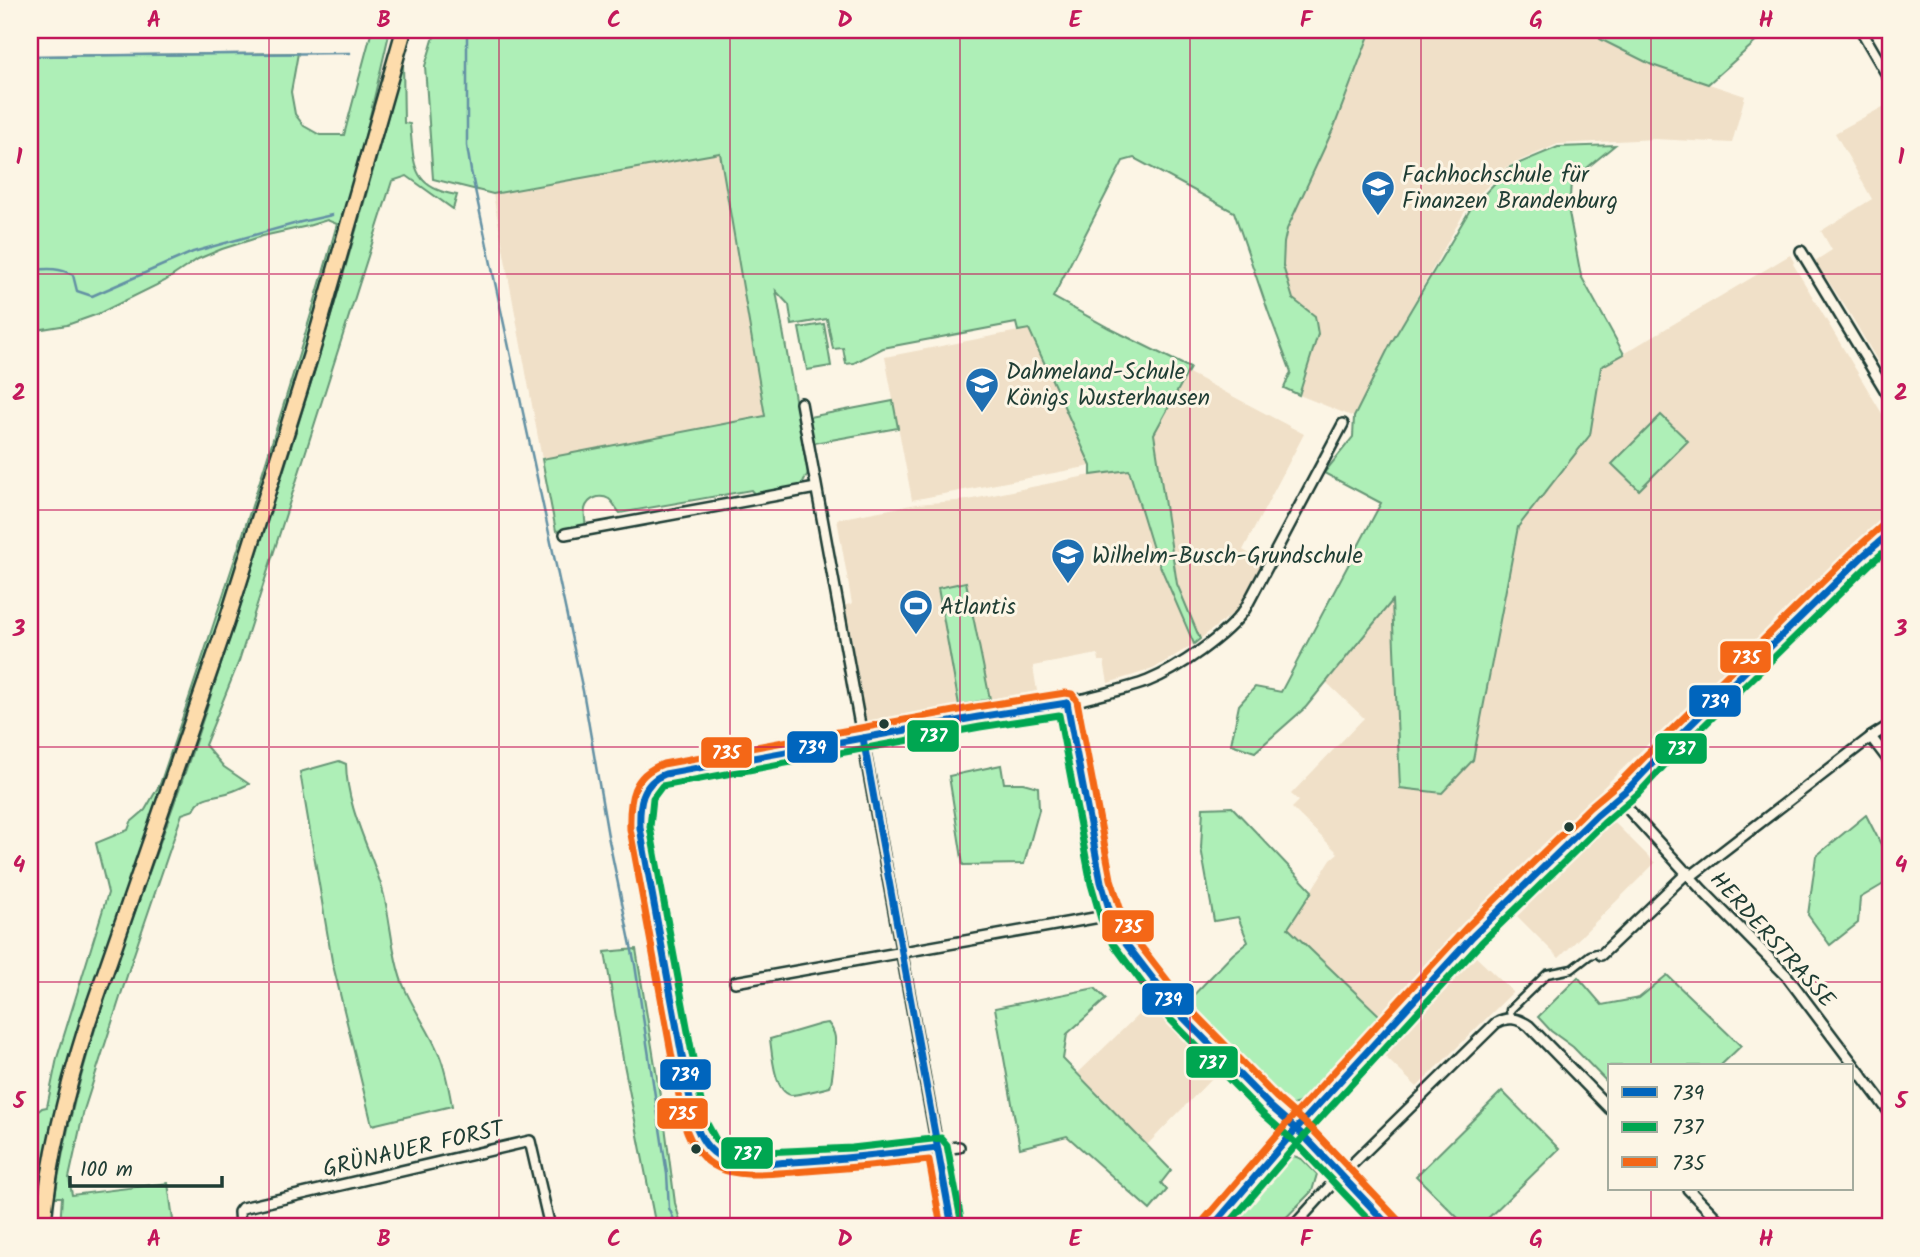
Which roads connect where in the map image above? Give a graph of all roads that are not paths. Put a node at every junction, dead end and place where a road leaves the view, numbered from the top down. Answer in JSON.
{"nodes":[{"id":1,"x":1861,"y":30,"type":"edge"},
{"id":2,"x":403,"y":32,"type":"edge"},
{"id":3,"x":1890,"y":80,"type":"edge"},
{"id":4,"x":1801,"y":251,"type":"dead end"},
{"id":5,"x":1890,"y":398,"type":"edge"},
{"id":6,"x":801,"y":403,"type":"dead end"},
{"id":7,"x":1343,"y":424,"type":"dead end"},
{"id":8,"x":816,"y":488,"type":"junction"},
{"id":9,"x":1890,"y":533,"type":"edge"},
{"id":10,"x":565,"y":534,"type":"dead end"},
{"id":11,"x":1067,"y":703,"type":"junction"},
{"id":12,"x":1890,"y":725,"type":"edge"},
{"id":13,"x":1871,"y":737,"type":"junction"},
{"id":14,"x":863,"y":738,"type":"junction"},
{"id":15,"x":1890,"y":762,"type":"edge"},
{"id":16,"x":1618,"y":798,"type":"junction"},
{"id":17,"x":1689,"y":874,"type":"junction"},
{"id":18,"x":1111,"y":915,"type":"junction"},
{"id":19,"x":902,"y":952,"type":"junction"},
{"id":20,"x":1601,"y":955,"type":"joint"},
{"id":21,"x":736,"y":982,"type":"dead end"},
{"id":22,"x":1511,"y":1018,"type":"junction"},
{"id":23,"x":1853,"y":1064,"type":"edge"},
{"id":24,"x":1854,"y":1066,"type":"edge"},
{"id":25,"x":1608,"y":1107,"type":"edge"},
{"id":26,"x":1890,"y":1114,"type":"edge"},
{"id":27,"x":1296,"y":1129,"type":"junction"},
{"id":28,"x":960,"y":1147,"type":"dead end"},
{"id":29,"x":937,"y":1148,"type":"junction"},
{"id":30,"x":1341,"y":1175,"type":"junction"},
{"id":31,"x":1689,"y":1190,"type":"edge"},
{"id":32,"x":43,"y":1227,"type":"edge"},
{"id":33,"x":240,"y":1227,"type":"edge"},
{"id":34,"x":550,"y":1227,"type":"edge"},
{"id":35,"x":952,"y":1227,"type":"edge"},
{"id":36,"x":1212,"y":1227,"type":"edge"},
{"id":37,"x":1293,"y":1227,"type":"edge"},
{"id":38,"x":1390,"y":1227,"type":"edge"},
{"id":39,"x":1725,"y":1227,"type":"edge"}],
"edges":[{"from":1,"to":3,"type":"street"},
{"from":2,"to":32,"type":"main road"},
{"from":4,"to":5,"type":"street"},
{"from":6,"to":8,"type":"street"},
{"from":7,"to":11,"type":"street"},
{"from":8,"to":10,"type":"street"},
{"from":8,"to":14,"type":"street"},
{"from":9,"to":16,"type":"main road"},
{"from":11,"to":14,"type":"street"},
{"from":11,"to":18,"type":"street"},
{"from":12,"to":13,"type":"street"},
{"from":13,"to":15,"type":"street"},
{"from":13,"to":17,"type":"street"},
{"from":14,"to":19,"type":"street"},
{"from":14,"to":29,"type":"street"},
{"from":16,"to":17,"type":"street","name":"HERDERSTRASSE"},
{"from":16,"to":27,"type":"main road"},
{"from":17,"to":20,"type":"street"},
{"from":17,"to":23,"type":"street","name":"HERDERSTRASSE"},
{"from":18,"to":19,"type":"street"},
{"from":18,"to":27,"type":"street"},
{"from":19,"to":21,"type":"street"},
{"from":19,"to":29,"type":"street"},
{"from":20,"to":22,"type":"street"},
{"from":22,"to":25,"type":"street"},
{"from":22,"to":30,"type":"street"},
{"from":24,"to":26,"type":"street","name":"HERDERSTRASSE"},
{"from":27,"to":30,"type":"street"},
{"from":27,"to":36,"type":"main road"},
{"from":28,"to":29,"type":"street"},
{"from":29,"to":35,"type":"street"},
{"from":30,"to":37,"type":"street"},
{"from":30,"to":38,"type":"street"},
{"from":31,"to":39,"type":"street"},
{"from":33,"to":34,"type":"street","name":"GRÜNAUER FORST"}]}
